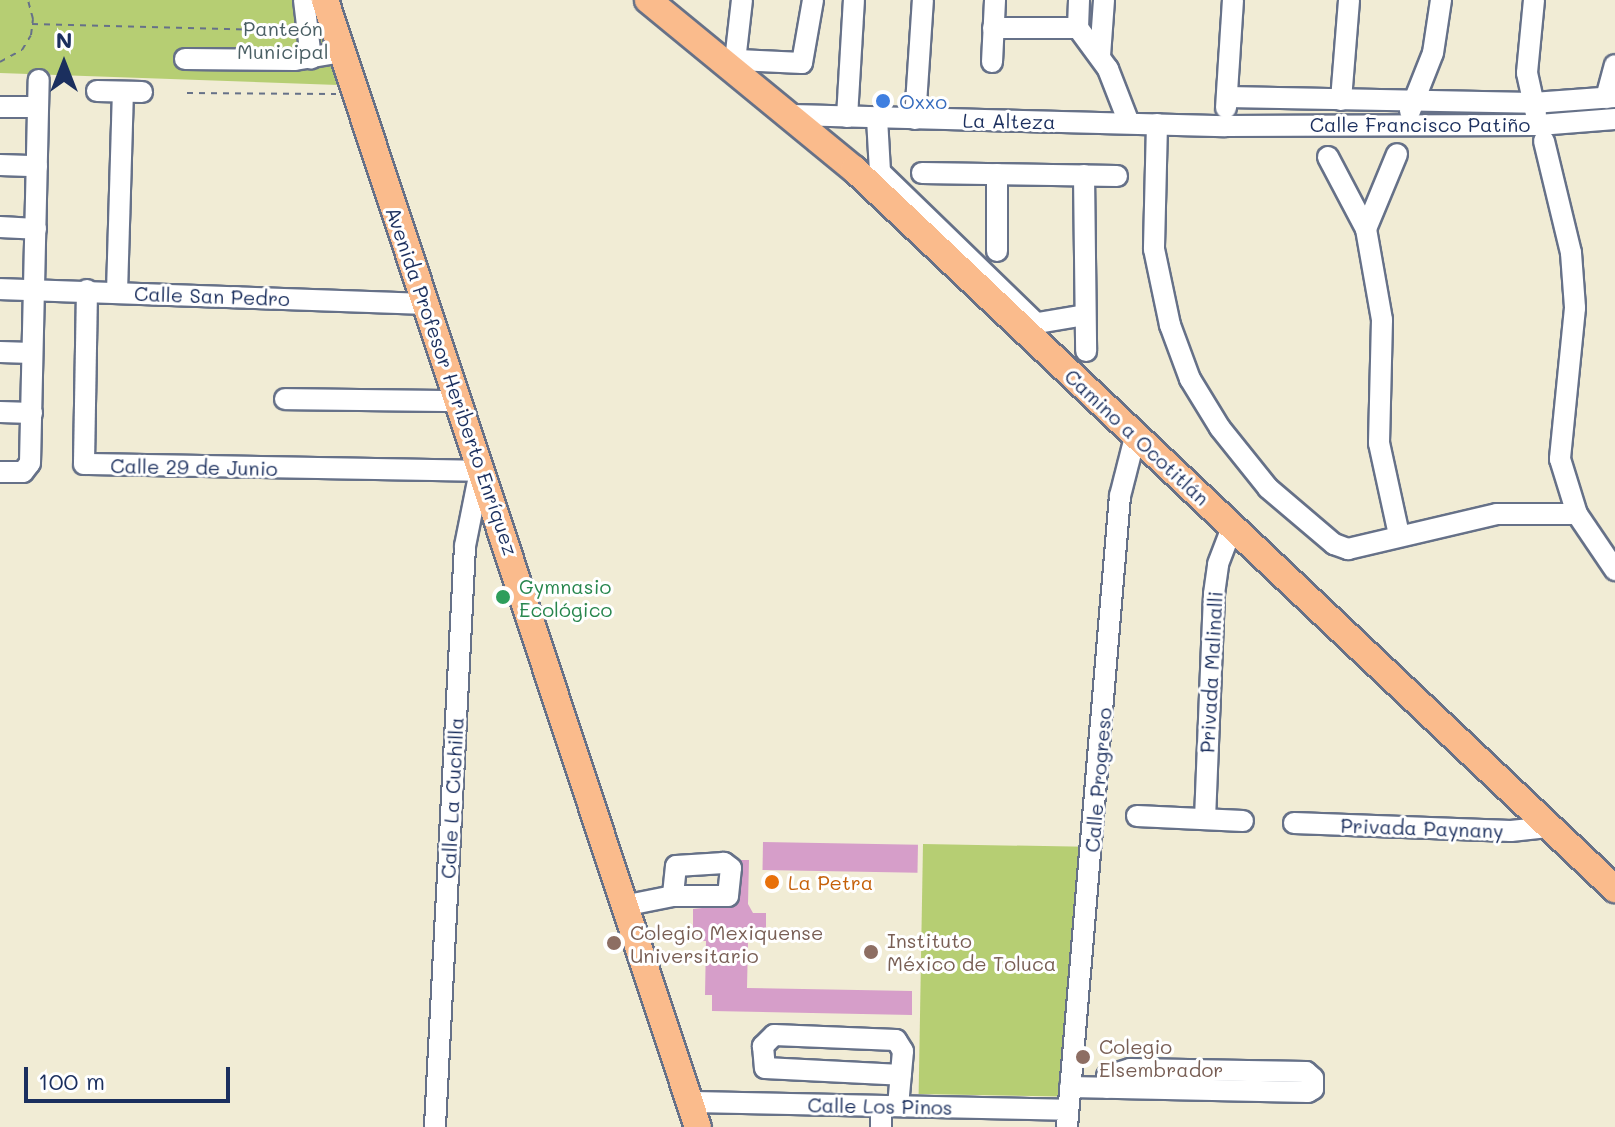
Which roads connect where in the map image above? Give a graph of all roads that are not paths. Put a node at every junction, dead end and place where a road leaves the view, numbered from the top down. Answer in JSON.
{"nodes":[{"id":1,"x":304,"y":0,"type":"edge"},
{"id":2,"x":325,"y":0,"type":"edge"},
{"id":3,"x":648,"y":0,"type":"edge"},
{"id":4,"x":742,"y":0,"type":"edge"},
{"id":5,"x":813,"y":0,"type":"edge"},
{"id":6,"x":854,"y":0,"type":"edge"},
{"id":7,"x":923,"y":0,"type":"edge"},
{"id":8,"x":995,"y":0,"type":"edge"},
{"id":9,"x":1079,"y":0,"type":"edge"},
{"id":10,"x":1104,"y":0,"type":"edge"},
{"id":11,"x":1233,"y":0,"type":"edge"},
{"id":12,"x":1349,"y":0,"type":"edge"},
{"id":13,"x":1441,"y":0,"type":"edge"},
{"id":14,"x":1534,"y":0,"type":"edge"},
{"id":15,"x":993,"y":28,"type":"junction"},
{"id":16,"x":1078,"y":28,"type":"junction"},
{"id":17,"x":342,"y":52,"type":"junction"},
{"id":18,"x":1100,"y":56,"type":"junction"},
{"id":19,"x":185,"y":59,"type":"dead end"},
{"id":20,"x":311,"y":59,"type":"junction"},
{"id":21,"x":992,"y":62,"type":"dead end"},
{"id":22,"x":736,"y":65,"type":"junction"},
{"id":23,"x":1615,"y":65,"type":"edge"},
{"id":24,"x":39,"y":80,"type":"dead end"},
{"id":25,"x":97,"y":91,"type":"dead end"},
{"id":26,"x":1227,"y":97,"type":"junction"},
{"id":27,"x":1610,"y":98,"type":"edge"},
{"id":28,"x":1341,"y":100,"type":"junction"},
{"id":29,"x":1414,"y":102,"type":"junction"},
{"id":30,"x":1533,"y":103,"type":"junction"},
{"id":31,"x":0,"y":107,"type":"edge"},
{"id":32,"x":38,"y":107,"type":"junction"},
{"id":33,"x":792,"y":115,"type":"junction"},
{"id":34,"x":847,"y":117,"type":"junction"},
{"id":35,"x":877,"y":118,"type":"junction"},
{"id":36,"x":915,"y":119,"type":"junction"},
{"id":37,"x":1615,"y":119,"type":"edge"},
{"id":38,"x":1129,"y":123,"type":"junction"},
{"id":39,"x":1157,"y":124,"type":"junction"},
{"id":40,"x":1405,"y":124,"type":"junction"},
{"id":41,"x":1225,"y":126,"type":"junction"},
{"id":42,"x":1542,"y":133,"type":"junction"},
{"id":43,"x":1397,"y":154,"type":"dead end"},
{"id":44,"x":1328,"y":157,"type":"dead end"},
{"id":45,"x":0,"y":165,"type":"edge"},
{"id":46,"x":37,"y":166,"type":"junction"},
{"id":47,"x":922,"y":173,"type":"dead end"},
{"id":48,"x":997,"y":174,"type":"junction"},
{"id":49,"x":1084,"y":175,"type":"junction"},
{"id":50,"x":1117,"y":176,"type":"dead end"},
{"id":51,"x":0,"y":227,"type":"edge"},
{"id":52,"x":36,"y":229,"type":"junction"},
{"id":53,"x":1366,"y":229,"type":"junction"},
{"id":54,"x":997,"y":251,"type":"dead end"},
{"id":55,"x":0,"y":289,"type":"edge"},
{"id":56,"x":35,"y":289,"type":"junction"},
{"id":57,"x":87,"y":290,"type":"junction"},
{"id":58,"x":117,"y":292,"type":"junction"},
{"id":59,"x":424,"y":304,"type":"junction"},
{"id":60,"x":1085,"y":315,"type":"junction"},
{"id":61,"x":1028,"y":325,"type":"junction"},
{"id":62,"x":1086,"y":351,"type":"dead end"},
{"id":63,"x":0,"y":352,"type":"edge"},
{"id":64,"x":32,"y":353,"type":"junction"},
{"id":65,"x":285,"y":399,"type":"dead end"},
{"id":66,"x":456,"y":401,"type":"junction"},
{"id":67,"x":0,"y":412,"type":"edge"},
{"id":68,"x":32,"y":413,"type":"junction"},
{"id":69,"x":1136,"y":433,"type":"junction"},
{"id":70,"x":480,"y":471,"type":"junction"},
{"id":71,"x":0,"y":472,"type":"edge"},
{"id":72,"x":1577,"y":514,"type":"junction"},
{"id":73,"x":1232,"y":527,"type":"junction"},
{"id":74,"x":1399,"y":535,"type":"junction"},
{"id":75,"x":1615,"y":570,"type":"edge"},
{"id":76,"x":1137,"y":816,"type":"dead end"},
{"id":77,"x":1205,"y":819,"type":"junction"},
{"id":78,"x":1243,"y":821,"type":"dead end"},
{"id":79,"x":1294,"y":823,"type":"dead end"},
{"id":80,"x":1550,"y":827,"type":"junction"},
{"id":81,"x":1615,"y":889,"type":"edge"},
{"id":82,"x":673,"y":896,"type":"dead end"},
{"id":83,"x":628,"y":905,"type":"junction"},
{"id":84,"x":901,"y":1075,"type":"junction"},
{"id":85,"x":1070,"y":1087,"type":"junction"},
{"id":86,"x":1107,"y":1088,"type":"junction"},
{"id":87,"x":890,"y":1106,"type":"junction"},
{"id":88,"x":695,"y":1114,"type":"edge"},
{"id":89,"x":1067,"y":1118,"type":"edge"},
{"id":90,"x":435,"y":1127,"type":"edge"},
{"id":91,"x":881,"y":1127,"type":"edge"}],
"edges":[{"from":1,"to":20,"type":"street"},
{"from":2,"to":17,"type":"main road","name":"Avenida Profesor Heriberto Enríquez"},
{"from":3,"to":22,"type":"main road","name":"Camino a Ocotitlán"},
{"from":4,"to":22,"type":"street"},
{"from":5,"to":22,"type":"street"},
{"from":6,"to":34,"type":"street"},
{"from":7,"to":36,"type":"street"},
{"from":8,"to":15,"type":"street"},
{"from":9,"to":16,"type":"street"},
{"from":10,"to":18,"type":"street"},
{"from":11,"to":26,"type":"street"},
{"from":12,"to":28,"type":"street"},
{"from":13,"to":29,"type":"street"},
{"from":14,"to":30,"type":"street"},
{"from":15,"to":16,"type":"street"},
{"from":15,"to":21,"type":"street"},
{"from":16,"to":18,"type":"street"},
{"from":17,"to":20,"type":"street"},
{"from":17,"to":59,"type":"main road","name":"Avenida Profesor Heriberto Enríquez"},
{"from":18,"to":38,"type":"street"},
{"from":19,"to":20,"type":"street"},
{"from":22,"to":33,"type":"main road","name":"Camino a Ocotitlán"},
{"from":23,"to":27,"type":"street"},
{"from":24,"to":32,"type":"street"},
{"from":25,"to":58,"type":"street"},
{"from":26,"to":28,"type":"street","name":"Calle Francisco Patiño"},
{"from":26,"to":41,"type":"street"},
{"from":27,"to":30,"type":"street","name":"Calle Francisco Patiño"},
{"from":28,"to":29,"type":"street","name":"Calle Francisco Patiño"},
{"from":29,"to":30,"type":"street","name":"Calle Francisco Patiño"},
{"from":29,"to":40,"type":"street"},
{"from":30,"to":42,"type":"street"},
{"from":31,"to":32,"type":"street"},
{"from":32,"to":46,"type":"street"},
{"from":33,"to":34,"type":"street","name":"La Alteza"},
{"from":33,"to":61,"type":"main road","name":"Camino a Ocotitlán"},
{"from":34,"to":35,"type":"street","name":"La Alteza"},
{"from":35,"to":36,"type":"street","name":"La Alteza"},
{"from":35,"to":61,"type":"street"},
{"from":36,"to":38,"type":"street","name":"La Alteza"},
{"from":37,"to":42,"type":"street","name":"Calle Francisco Patiño"},
{"from":38,"to":39,"type":"street","name":"La Alteza"},
{"from":39,"to":41,"type":"street","name":"La Alteza"},
{"from":39,"to":74,"type":"street"},
{"from":40,"to":41,"type":"street","name":"Calle Francisco Patiño"},
{"from":40,"to":42,"type":"street","name":"Calle Francisco Patiño"},
{"from":42,"to":72,"type":"street"},
{"from":43,"to":53,"type":"street"},
{"from":44,"to":53,"type":"street"},
{"from":45,"to":46,"type":"street"},
{"from":46,"to":52,"type":"street"},
{"from":47,"to":48,"type":"street"},
{"from":48,"to":49,"type":"street"},
{"from":48,"to":54,"type":"street"},
{"from":49,"to":50,"type":"street"},
{"from":49,"to":60,"type":"street"},
{"from":51,"to":52,"type":"street"},
{"from":52,"to":56,"type":"street"},
{"from":53,"to":74,"type":"street"},
{"from":55,"to":56,"type":"street","name":"Calle San Pedro"},
{"from":56,"to":57,"type":"street","name":"Calle San Pedro"},
{"from":56,"to":64,"type":"street"},
{"from":57,"to":58,"type":"street","name":"Calle San Pedro"},
{"from":57,"to":70,"type":"street","name":"Calle 29 de Junio"},
{"from":58,"to":59,"type":"street","name":"Calle San Pedro"},
{"from":59,"to":66,"type":"main road","name":"Avenida Profesor Heriberto Enríquez"},
{"from":60,"to":61,"type":"street"},
{"from":60,"to":62,"type":"street"},
{"from":61,"to":69,"type":"main road","name":"Camino a Ocotitlán"},
{"from":63,"to":64,"type":"street"},
{"from":64,"to":68,"type":"street"},
{"from":65,"to":66,"type":"street"},
{"from":66,"to":70,"type":"main road","name":"Avenida Profesor Heriberto Enríquez"},
{"from":67,"to":68,"type":"street"},
{"from":68,"to":71,"type":"street"},
{"from":69,"to":73,"type":"main road","name":"Camino a Ocotitlán"},
{"from":69,"to":85,"type":"street","name":"Calle Progreso"},
{"from":70,"to":83,"type":"main road","name":"Avenida Profesor Heriberto Enríquez"},
{"from":70,"to":90,"type":"street","name":"Calle La Cuchilla"},
{"from":72,"to":74,"type":"street"},
{"from":72,"to":75,"type":"street"},
{"from":73,"to":77,"type":"street","name":"Privada Malinalli"},
{"from":73,"to":80,"type":"main road","name":"Camino a Ocotitlán"},
{"from":76,"to":77,"type":"street"},
{"from":77,"to":78,"type":"street"},
{"from":79,"to":80,"type":"street","name":"Privada Paynany"},
{"from":80,"to":81,"type":"main road","name":"Camino a Ocotitlán"},
{"from":82,"to":83,"type":"street"},
{"from":83,"to":88,"type":"main road","name":"Avenida Profesor Heriberto Enríquez"},
{"from":84,"to":84,"type":"street"},
{"from":84,"to":87,"type":"street"},
{"from":85,"to":86,"type":"street"},
{"from":85,"to":89,"type":"street","name":"Calle Progreso"},
{"from":86,"to":86,"type":"street"},
{"from":87,"to":88,"type":"street","name":"Calle Los Pinos"},
{"from":87,"to":89,"type":"street","name":"Calle Los Pinos"},
{"from":87,"to":91,"type":"street"}]}
